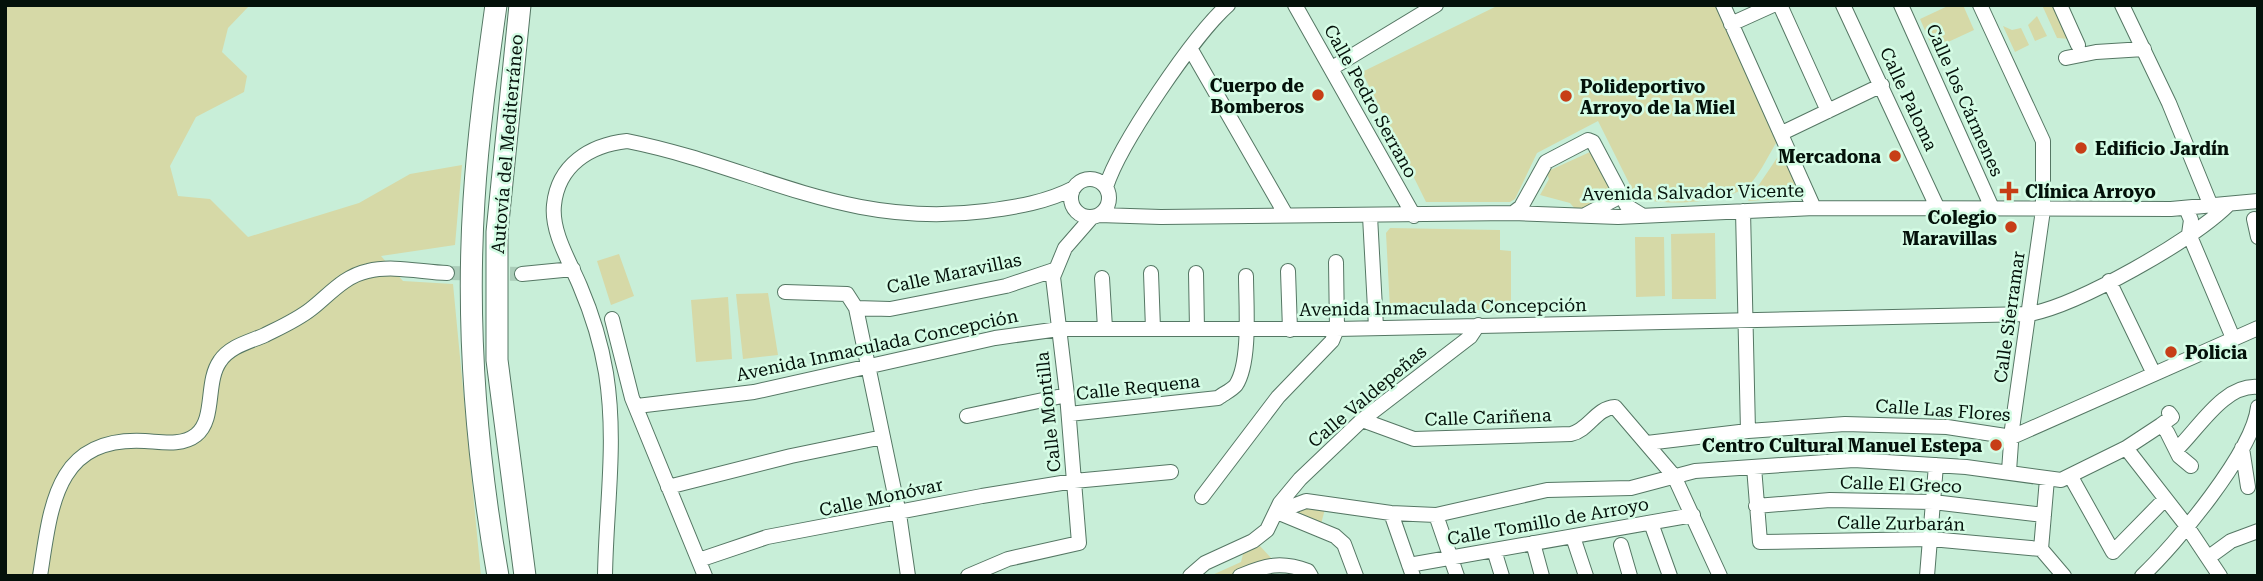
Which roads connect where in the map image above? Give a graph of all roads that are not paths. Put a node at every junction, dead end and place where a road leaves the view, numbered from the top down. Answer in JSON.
{"nodes":[{"id":1,"x":496,"y":5,"type":"edge"},
{"id":2,"x":520,"y":5,"type":"edge"},
{"id":3,"x":1228,"y":5,"type":"edge"},
{"id":4,"x":1295,"y":5,"type":"edge"},
{"id":5,"x":1436,"y":5,"type":"edge"},
{"id":6,"x":1723,"y":5,"type":"edge"},
{"id":7,"x":1773,"y":5,"type":"edge"},
{"id":8,"x":1780,"y":5,"type":"edge"},
{"id":9,"x":1843,"y":5,"type":"edge"},
{"id":10,"x":1901,"y":5,"type":"edge"},
{"id":11,"x":1980,"y":5,"type":"edge"},
{"id":12,"x":2060,"y":5,"type":"edge"},
{"id":13,"x":2122,"y":5,"type":"edge"},
{"id":14,"x":1731,"y":24,"type":"junction"},
{"id":15,"x":2078,"y":45,"type":"dead end"},
{"id":16,"x":1190,"y":48,"type":"junction"},
{"id":17,"x":2144,"y":49,"type":"junction"},
{"id":18,"x":2066,"y":58,"type":"dead end"},
{"id":19,"x":1332,"y":68,"type":"junction"},
{"id":20,"x":1882,"y":85,"type":"junction"},
{"id":21,"x":1828,"y":111,"type":"junction"},
{"id":22,"x":1782,"y":133,"type":"junction"},
{"id":23,"x":1074,"y":188,"type":"junction"},
{"id":24,"x":1103,"y":188,"type":"junction"},
{"id":25,"x":1621,"y":196,"type":"junction"},
{"id":26,"x":2258,"y":201,"type":"edge"},
{"id":27,"x":1026,"y":204,"type":"junction"},
{"id":28,"x":2228,"y":205,"type":"junction"},
{"id":29,"x":2211,"y":206,"type":"junction"},
{"id":30,"x":1814,"y":208,"type":"junction"},
{"id":31,"x":2186,"y":208,"type":"junction"},
{"id":32,"x":1938,"y":209,"type":"junction"},
{"id":33,"x":1076,"y":210,"type":"junction"},
{"id":34,"x":1993,"y":210,"type":"junction"},
{"id":35,"x":1743,"y":211,"type":"junction"},
{"id":36,"x":2043,"y":211,"type":"junction"},
{"id":37,"x":1513,"y":213,"type":"junction"},
{"id":38,"x":1640,"y":214,"type":"junction"},
{"id":39,"x":1129,"y":215,"type":"junction"},
{"id":40,"x":1286,"y":215,"type":"junction"},
{"id":41,"x":1582,"y":215,"type":"junction"},
{"id":42,"x":1095,"y":216,"type":"junction"},
{"id":43,"x":1370,"y":216,"type":"junction"},
{"id":44,"x":1414,"y":216,"type":"junction"},
{"id":45,"x":2255,"y":219,"type":"dead end"},
{"id":46,"x":2189,"y":234,"type":"junction"},
{"id":47,"x":2258,"y":237,"type":"edge"},
{"id":48,"x":1070,"y":240,"type":"junction"},
{"id":49,"x":1336,"y":262,"type":"dead end"},
{"id":50,"x":573,"y":269,"type":"junction"},
{"id":51,"x":1054,"y":270,"type":"junction"},
{"id":52,"x":1288,"y":271,"type":"dead end"},
{"id":53,"x":447,"y":273,"type":"tunnel mouth"},
{"id":54,"x":1151,"y":273,"type":"dead end"},
{"id":55,"x":1196,"y":273,"type":"dead end"},
{"id":56,"x":522,"y":274,"type":"tunnel mouth"},
{"id":57,"x":1246,"y":276,"type":"dead end"},
{"id":58,"x":1102,"y":278,"type":"dead end"},
{"id":59,"x":2109,"y":281,"type":"junction"},
{"id":60,"x":785,"y":292,"type":"dead end"},
{"id":61,"x":856,"y":308,"type":"junction"},
{"id":62,"x":2030,"y":314,"type":"junction"},
{"id":63,"x":1745,"y":319,"type":"junction"},
{"id":64,"x":611,"y":320,"type":"dead end"},
{"id":65,"x":1478,"y":325,"type":"junction"},
{"id":66,"x":1376,"y":327,"type":"junction"},
{"id":67,"x":1105,"y":328,"type":"junction"},
{"id":68,"x":2258,"y":328,"type":"edge"},
{"id":69,"x":1059,"y":329,"type":"junction"},
{"id":70,"x":1153,"y":329,"type":"junction"},
{"id":71,"x":1197,"y":329,"type":"junction"},
{"id":72,"x":1337,"y":329,"type":"junction"},
{"id":73,"x":1246,"y":330,"type":"junction"},
{"id":74,"x":1290,"y":330,"type":"junction"},
{"id":75,"x":2233,"y":338,"type":"junction"},
{"id":76,"x":868,"y":368,"type":"junction"},
{"id":77,"x":2154,"y":374,"type":"junction"},
{"id":78,"x":2258,"y":387,"type":"edge"},
{"id":79,"x":1067,"y":395,"type":"junction"},
{"id":80,"x":634,"y":402,"type":"junction"},
{"id":81,"x":2258,"y":407,"type":"edge"},
{"id":82,"x":1069,"y":414,"type":"junction"},
{"id":83,"x":967,"y":416,"type":"dead end"},
{"id":84,"x":1362,"y":419,"type":"junction"},
{"id":85,"x":1748,"y":431,"type":"junction"},
{"id":86,"x":883,"y":437,"type":"junction"},
{"id":87,"x":2012,"y":437,"type":"junction"},
{"id":88,"x":2249,"y":441,"type":"edge"},
{"id":89,"x":1647,"y":443,"type":"junction"},
{"id":90,"x":2126,"y":448,"type":"junction"},
{"id":91,"x":2177,"y":449,"type":"junction"},
{"id":92,"x":1936,"y":465,"type":"junction"},
{"id":93,"x":2191,"y":466,"type":"dead end"},
{"id":94,"x":1754,"y":467,"type":"junction"},
{"id":95,"x":2009,"y":471,"type":"junction"},
{"id":96,"x":1171,"y":472,"type":"dead end"},
{"id":97,"x":1674,"y":476,"type":"junction"},
{"id":98,"x":2071,"y":477,"type":"junction"},
{"id":99,"x":2048,"y":479,"type":"junction"},
{"id":100,"x":1074,"y":481,"type":"junction"},
{"id":101,"x":668,"y":487,"type":"junction"},
{"id":102,"x":2248,"y":487,"type":"dead end"},
{"id":103,"x":1202,"y":497,"type":"dead end"},
{"id":104,"x":2165,"y":499,"type":"junction"},
{"id":105,"x":1933,"y":502,"type":"junction"},
{"id":106,"x":1756,"y":506,"type":"junction"},
{"id":107,"x":1278,"y":512,"type":"junction"},
{"id":108,"x":1391,"y":513,"type":"junction"},
{"id":109,"x":900,"y":514,"type":"junction"},
{"id":110,"x":1693,"y":514,"type":"junction"},
{"id":111,"x":2044,"y":515,"type":"junction"},
{"id":112,"x":1436,"y":516,"type":"junction"},
{"id":113,"x":1651,"y":523,"type":"junction"},
{"id":114,"x":2186,"y":525,"type":"junction"},
{"id":115,"x":2258,"y":531,"type":"edge"},
{"id":116,"x":1573,"y":537,"type":"junction"},
{"id":117,"x":1931,"y":539,"type":"junction"},
{"id":118,"x":1533,"y":543,"type":"junction"},
{"id":119,"x":1621,"y":545,"type":"dead end"},
{"id":120,"x":1494,"y":550,"type":"junction"},
{"id":121,"x":2041,"y":550,"type":"junction"},
{"id":122,"x":2208,"y":556,"type":"junction"},
{"id":123,"x":1451,"y":558,"type":"junction"},
{"id":124,"x":699,"y":560,"type":"junction"},
{"id":125,"x":1265,"y":571,"type":"edge"},
{"id":126,"x":1411,"y":571,"type":"edge"},
{"id":127,"x":2146,"y":575,"type":"edge"},
{"id":128,"x":40,"y":576,"type":"edge"},
{"id":129,"x":498,"y":576,"type":"edge"},
{"id":130,"x":525,"y":576,"type":"edge"},
{"id":131,"x":605,"y":576,"type":"edge"},
{"id":132,"x":705,"y":576,"type":"edge"},
{"id":133,"x":908,"y":576,"type":"edge"},
{"id":134,"x":968,"y":576,"type":"edge"},
{"id":135,"x":1189,"y":576,"type":"edge"},
{"id":136,"x":1240,"y":576,"type":"edge"},
{"id":137,"x":1311,"y":576,"type":"edge"},
{"id":138,"x":1356,"y":576,"type":"edge"},
{"id":139,"x":1457,"y":576,"type":"edge"},
{"id":140,"x":1502,"y":576,"type":"edge"},
{"id":141,"x":1542,"y":576,"type":"edge"},
{"id":142,"x":1586,"y":576,"type":"edge"},
{"id":143,"x":1630,"y":576,"type":"edge"},
{"id":144,"x":1670,"y":576,"type":"edge"},
{"id":145,"x":1720,"y":576,"type":"edge"},
{"id":146,"x":1927,"y":576,"type":"edge"},
{"id":147,"x":2064,"y":576,"type":"edge"},
{"id":148,"x":2220,"y":576,"type":"edge"}],
"edges":[{"from":1,"to":129,"type":"highway","name":"Autovía del Mediterráneo"},
{"from":2,"to":130,"type":"highway","name":"Autovía del Mediterráneo"},
{"from":3,"to":16,"type":"street"},
{"from":4,"to":19,"type":"street","name":"Calle Pedro Serrano"},
{"from":5,"to":19,"type":"street"},
{"from":6,"to":14,"type":"street"},
{"from":7,"to":14,"type":"street"},
{"from":8,"to":21,"type":"street"},
{"from":9,"to":20,"type":"street","name":"Calle Paloma"},
{"from":10,"to":34,"type":"street","name":"Calle los Cármenes"},
{"from":11,"to":36,"type":"street","name":"Calle Sierramar"},
{"from":12,"to":15,"type":"street"},
{"from":13,"to":17,"type":"street"},
{"from":14,"to":22,"type":"street"},
{"from":16,"to":24,"type":"street"},
{"from":16,"to":40,"type":"street"},
{"from":17,"to":18,"type":"street"},
{"from":17,"to":29,"type":"street"},
{"from":19,"to":44,"type":"street","name":"Calle Pedro Serrano"},
{"from":20,"to":21,"type":"street"},
{"from":20,"to":32,"type":"street","name":"Calle Paloma"},
{"from":21,"to":22,"type":"street"},
{"from":22,"to":30,"type":"street"},
{"from":23,"to":24,"type":"street"},
{"from":23,"to":27,"type":"street"},
{"from":23,"to":33,"type":"street"},
{"from":24,"to":39,"type":"street"},
{"from":24,"to":42,"type":"street"},
{"from":25,"to":37,"type":"street"},
{"from":25,"to":38,"type":"street"},
{"from":25,"to":41,"type":"street"},
{"from":26,"to":28,"type":"street","name":"Avenida Salvador Vicente"},
{"from":27,"to":33,"type":"street"},
{"from":27,"to":50,"type":"street"},
{"from":28,"to":29,"type":"street","name":"Avenida Salvador Vicente"},
{"from":28,"to":46,"type":"street","name":"Avenida Inmaculada Concepción"},
{"from":29,"to":31,"type":"street","name":"Avenida Salvador Vicente"},
{"from":30,"to":32,"type":"street","name":"Avenida Salvador Vicente"},
{"from":30,"to":35,"type":"street","name":"Avenida Salvador Vicente"},
{"from":31,"to":36,"type":"street","name":"Avenida Salvador Vicente"},
{"from":31,"to":46,"type":"street"},
{"from":32,"to":34,"type":"street","name":"Avenida Salvador Vicente"},
{"from":33,"to":42,"type":"street"},
{"from":33,"to":48,"type":"street"},
{"from":34,"to":36,"type":"street","name":"Avenida Salvador Vicente"},
{"from":35,"to":38,"type":"street","name":"Avenida Salvador Vicente"},
{"from":35,"to":63,"type":"street"},
{"from":36,"to":62,"type":"street","name":"Calle Sierramar"},
{"from":37,"to":41,"type":"street","name":"Avenida Salvador Vicente"},
{"from":37,"to":44,"type":"street","name":"Avenida Salvador Vicente"},
{"from":38,"to":41,"type":"street","name":"Avenida Salvador Vicente"},
{"from":39,"to":40,"type":"street","name":"Avenida Salvador Vicente"},
{"from":39,"to":42,"type":"street","name":"Avenida Salvador Vicente"},
{"from":40,"to":43,"type":"street","name":"Avenida Salvador Vicente"},
{"from":42,"to":48,"type":"street"},
{"from":43,"to":44,"type":"street","name":"Avenida Salvador Vicente"},
{"from":43,"to":66,"type":"street"},
{"from":45,"to":47,"type":"street"},
{"from":46,"to":59,"type":"street","name":"Avenida Inmaculada Concepción"},
{"from":46,"to":75,"type":"street"},
{"from":48,"to":51,"type":"street"},
{"from":49,"to":72,"type":"street"},
{"from":50,"to":56,"type":"street"},
{"from":50,"to":131,"type":"street"},
{"from":51,"to":61,"type":"street","name":"Calle Maravillas"},
{"from":51,"to":69,"type":"street","name":"Calle Montilla"},
{"from":52,"to":74,"type":"street"},
{"from":53,"to":128,"type":"street"},
{"from":54,"to":70,"type":"street"},
{"from":55,"to":71,"type":"street"},
{"from":57,"to":73,"type":"street","name":"Calle Requena"},
{"from":58,"to":67,"type":"street"},
{"from":59,"to":62,"type":"street","name":"Avenida Inmaculada Concepción"},
{"from":59,"to":77,"type":"street"},
{"from":60,"to":61,"type":"street","name":"Calle Maravillas"},
{"from":61,"to":76,"type":"street"},
{"from":62,"to":63,"type":"street","name":"Avenida Inmaculada Concepción"},
{"from":62,"to":87,"type":"street","name":"Calle Sierramar"},
{"from":63,"to":65,"type":"street","name":"Avenida Inmaculada Concepción"},
{"from":63,"to":85,"type":"street"},
{"from":64,"to":80,"type":"street"},
{"from":65,"to":66,"type":"street","name":"Avenida Inmaculada Concepción"},
{"from":65,"to":84,"type":"street","name":"Calle Valdepeñas"},
{"from":66,"to":72,"type":"street","name":"Avenida Inmaculada Concepción"},
{"from":67,"to":69,"type":"street","name":"Avenida Inmaculada Concepción"},
{"from":67,"to":70,"type":"street","name":"Avenida Inmaculada Concepción"},
{"from":68,"to":75,"type":"street","name":"Calle Las Flores"},
{"from":69,"to":76,"type":"street","name":"Avenida Inmaculada Concepción"},
{"from":69,"to":79,"type":"street","name":"Calle Montilla"},
{"from":70,"to":71,"type":"street","name":"Avenida Inmaculada Concepción"},
{"from":71,"to":73,"type":"street","name":"Avenida Inmaculada Concepción"},
{"from":72,"to":74,"type":"street","name":"Avenida Inmaculada Concepción"},
{"from":72,"to":103,"type":"street"},
{"from":73,"to":74,"type":"street","name":"Avenida Inmaculada Concepción"},
{"from":73,"to":82,"type":"street","name":"Calle Requena"},
{"from":75,"to":77,"type":"street","name":"Calle Las Flores"},
{"from":76,"to":80,"type":"street","name":"Avenida Inmaculada Concepción"},
{"from":76,"to":86,"type":"street"},
{"from":77,"to":87,"type":"street","name":"Calle Las Flores"},
{"from":78,"to":91,"type":"street"},
{"from":79,"to":82,"type":"street","name":"Calle Montilla"},
{"from":79,"to":83,"type":"street"},
{"from":80,"to":101,"type":"street"},
{"from":81,"to":88,"type":"street"},
{"from":82,"to":100,"type":"street","name":"Calle Montilla"},
{"from":84,"to":89,"type":"street","name":"Calle Cariñena"},
{"from":84,"to":107,"type":"street","name":"Calle Valdepeñas"},
{"from":85,"to":87,"type":"street","name":"Calle Las Flores"},
{"from":85,"to":89,"type":"street","name":"Calle Las Flores"},
{"from":86,"to":101,"type":"street"},
{"from":86,"to":109,"type":"street"},
{"from":87,"to":95,"type":"street","name":"Calle Sierramar"},
{"from":88,"to":102,"type":"street"},
{"from":88,"to":114,"type":"street"},
{"from":89,"to":97,"type":"street"},
{"from":90,"to":91,"type":"street"},
{"from":90,"to":98,"type":"street"},
{"from":90,"to":104,"type":"street"},
{"from":91,"to":93,"type":"street"},
{"from":92,"to":94,"type":"street"},
{"from":92,"to":95,"type":"street"},
{"from":92,"to":105,"type":"street"},
{"from":94,"to":97,"type":"street"},
{"from":94,"to":106,"type":"street"},
{"from":95,"to":99,"type":"street"},
{"from":96,"to":100,"type":"street","name":"Calle Monóvar"},
{"from":97,"to":110,"type":"street"},
{"from":97,"to":112,"type":"street"},
{"from":98,"to":99,"type":"street"},
{"from":98,"to":104,"type":"street"},
{"from":99,"to":111,"type":"street"},
{"from":100,"to":109,"type":"street","name":"Calle Monóvar"},
{"from":100,"to":134,"type":"street","name":"Calle Montilla"},
{"from":101,"to":124,"type":"street"},
{"from":104,"to":114,"type":"street"},
{"from":105,"to":106,"type":"street","name":"Calle El Greco"},
{"from":105,"to":111,"type":"street","name":"Calle El Greco"},
{"from":105,"to":117,"type":"street"},
{"from":106,"to":117,"type":"street","name":"Calle Zurbarán"},
{"from":107,"to":108,"type":"street"},
{"from":107,"to":135,"type":"street","name":"Calle Valdepeñas"},
{"from":107,"to":138,"type":"street"},
{"from":108,"to":112,"type":"street"},
{"from":108,"to":126,"type":"street"},
{"from":109,"to":124,"type":"street","name":"Calle Monóvar"},
{"from":109,"to":133,"type":"street"},
{"from":110,"to":113,"type":"street","name":"Calle Tomillo de Arroyo"},
{"from":110,"to":145,"type":"street"},
{"from":111,"to":121,"type":"street"},
{"from":112,"to":123,"type":"street"},
{"from":113,"to":116,"type":"street","name":"Calle Tomillo de Arroyo"},
{"from":113,"to":144,"type":"street"},
{"from":114,"to":122,"type":"street"},
{"from":114,"to":127,"type":"street"},
{"from":115,"to":122,"type":"street"},
{"from":116,"to":118,"type":"street","name":"Calle Tomillo de Arroyo"},
{"from":116,"to":142,"type":"street"},
{"from":117,"to":121,"type":"street","name":"Calle Zurbarán"},
{"from":117,"to":146,"type":"street"},
{"from":118,"to":120,"type":"street","name":"Calle Tomillo de Arroyo"},
{"from":118,"to":141,"type":"street"},
{"from":119,"to":143,"type":"street"},
{"from":120,"to":123,"type":"street","name":"Calle Tomillo de Arroyo"},
{"from":120,"to":140,"type":"street"},
{"from":121,"to":147,"type":"street"},
{"from":122,"to":148,"type":"street"},
{"from":123,"to":126,"type":"street","name":"Calle Tomillo de Arroyo"},
{"from":123,"to":139,"type":"street"},
{"from":124,"to":132,"type":"street"},
{"from":125,"to":136,"type":"street"},
{"from":125,"to":137,"type":"street"}]}
